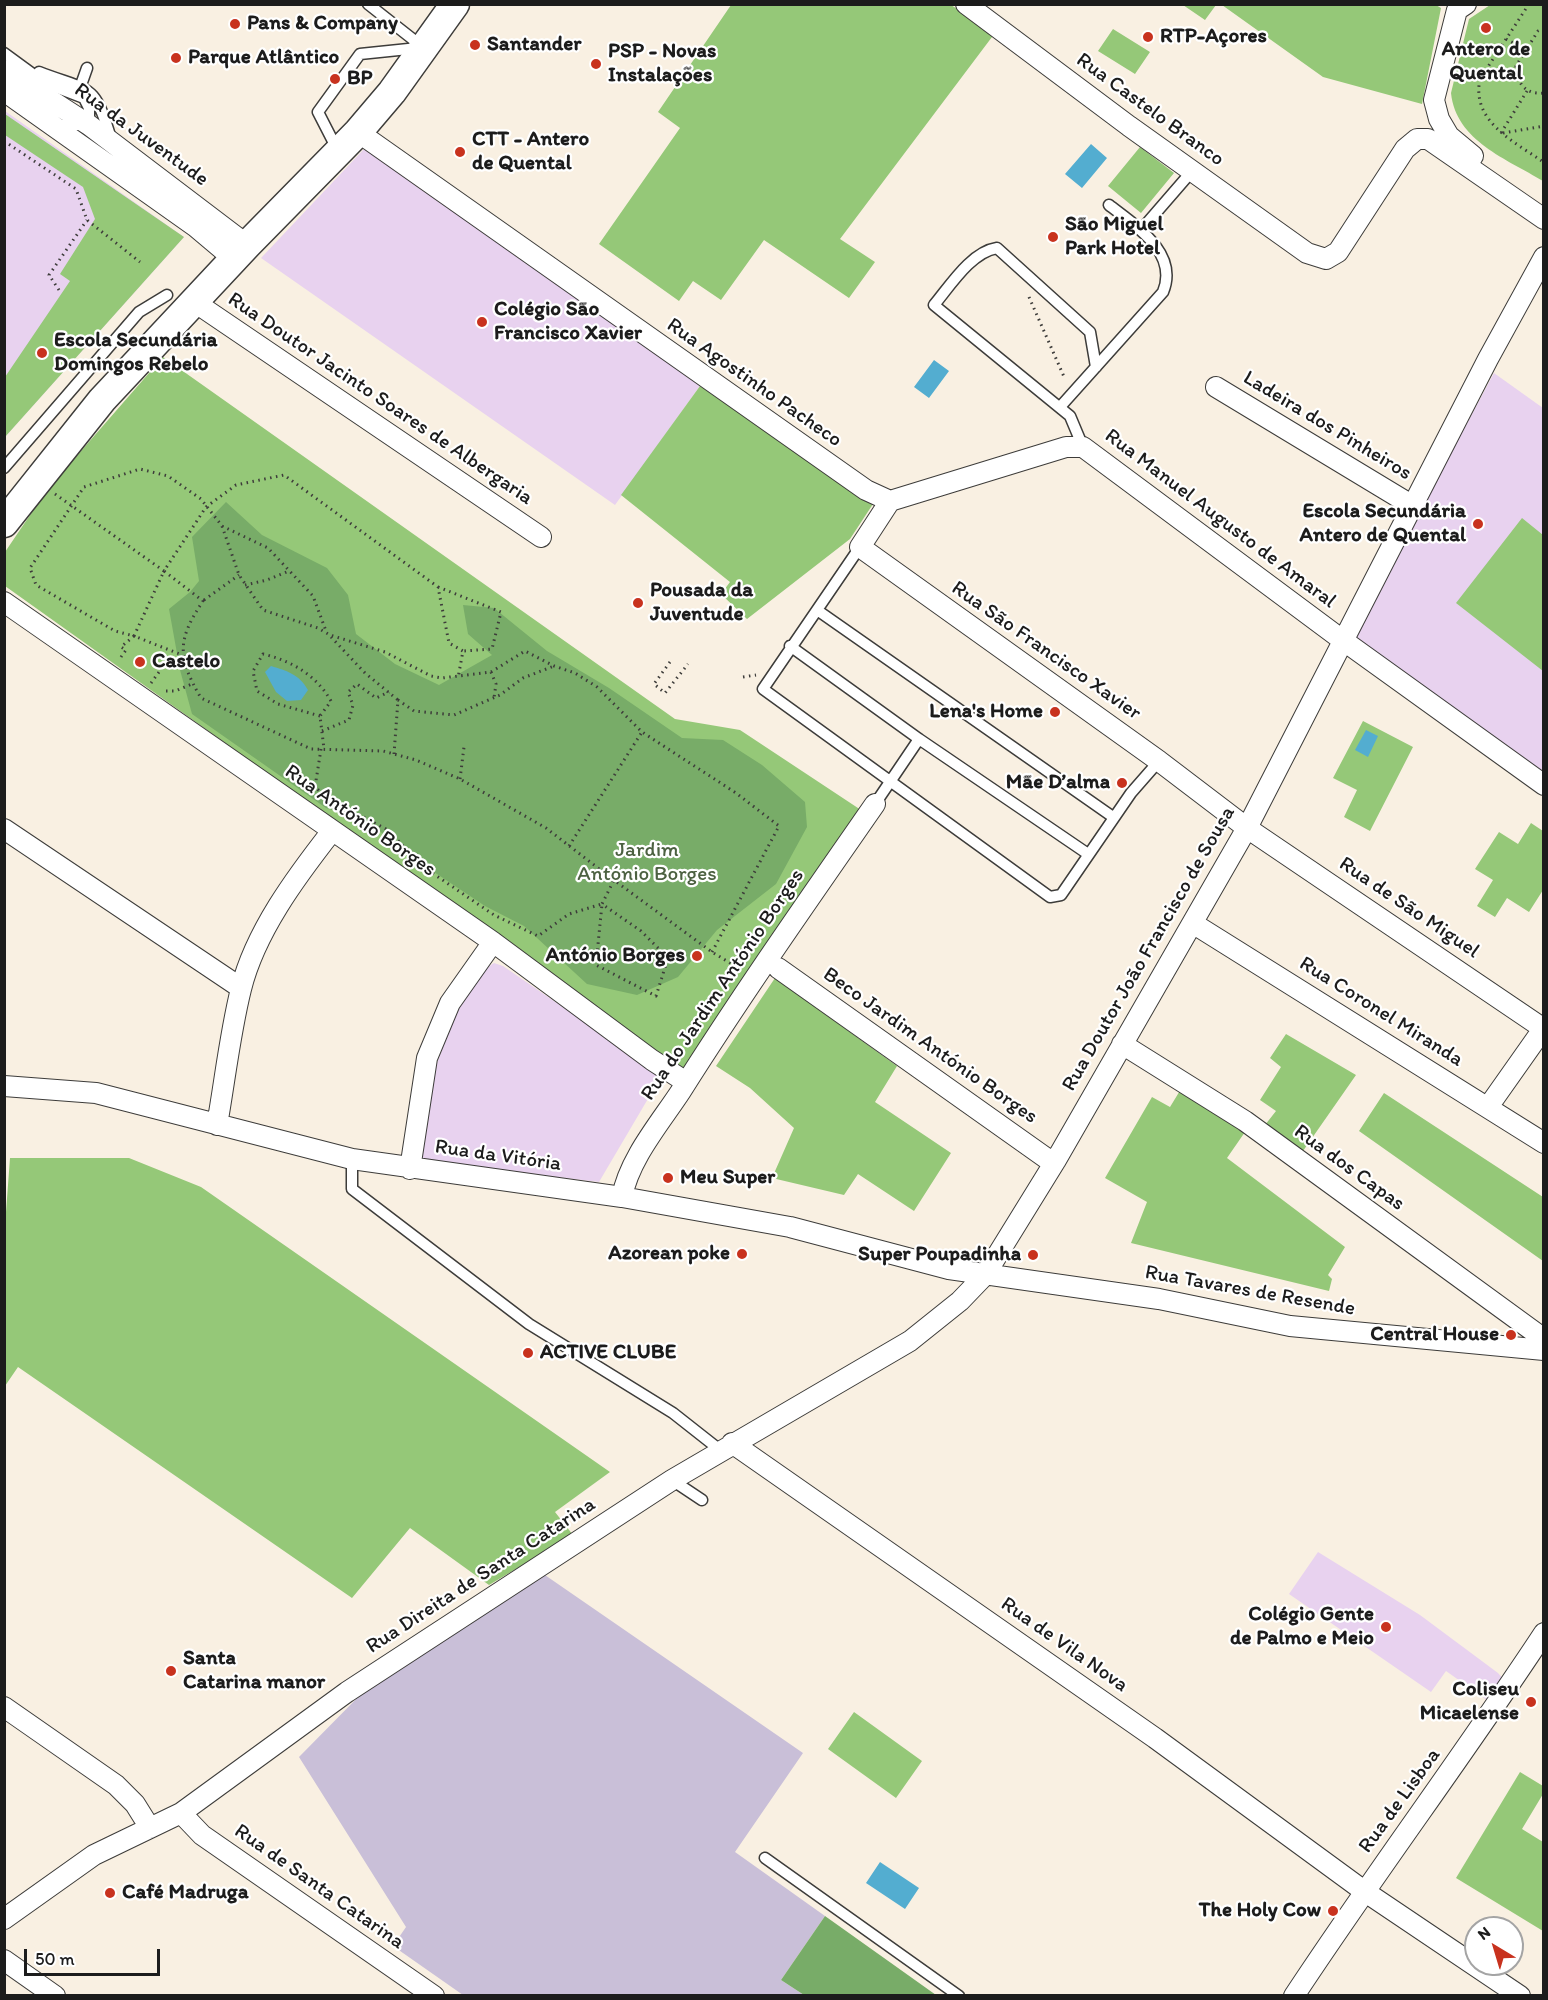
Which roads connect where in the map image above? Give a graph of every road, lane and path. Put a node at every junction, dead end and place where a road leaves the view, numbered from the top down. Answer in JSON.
{"nodes":[{"id":1,"x":368,"y":4,"type":"edge"},
{"id":2,"x":455,"y":4,"type":"edge"},
{"id":3,"x":966,"y":4,"type":"edge"},
{"id":4,"x":1529,"y":4,"type":"edge"},
{"id":5,"x":1458,"y":6,"type":"edge"},
{"id":6,"x":1544,"y":28,"type":"edge"},
{"id":7,"x":1506,"y":39,"type":"junction"},
{"id":8,"x":424,"y":48,"type":"junction"},
{"id":9,"x":1526,"y":50,"type":"junction"},
{"id":10,"x":4,"y":53,"type":"edge"},
{"id":11,"x":13,"y":68,"type":"edge"},
{"id":12,"x":87,"y":68,"type":"dead end"},
{"id":13,"x":81,"y":85,"type":"junction"},
{"id":14,"x":1527,"y":90,"type":"junction"},
{"id":15,"x":4,"y":91,"type":"edge"},
{"id":16,"x":1544,"y":93,"type":"edge"},
{"id":17,"x":55,"y":125,"type":"junction"},
{"id":18,"x":89,"y":125,"type":"junction"},
{"id":19,"x":1544,"y":126,"type":"edge"},
{"id":20,"x":358,"y":132,"type":"junction"},
{"id":21,"x":1502,"y":133,"type":"junction"},
{"id":22,"x":4,"y":141,"type":"edge"},
{"id":23,"x":112,"y":142,"type":"junction"},
{"id":24,"x":338,"y":152,"type":"junction"},
{"id":25,"x":1542,"y":160,"type":"dead end"},
{"id":26,"x":1192,"y":171,"type":"junction"},
{"id":27,"x":1544,"y":204,"type":"edge"},
{"id":28,"x":1109,"y":205,"type":"dead end"},
{"id":29,"x":1544,"y":219,"type":"edge"},
{"id":30,"x":87,"y":220,"type":"junction"},
{"id":31,"x":1141,"y":230,"type":"junction"},
{"id":32,"x":240,"y":252,"type":"junction"},
{"id":33,"x":1544,"y":257,"type":"edge"},
{"id":34,"x":140,"y":262,"type":"dead end"},
{"id":35,"x":1021,"y":271,"type":"junction"},
{"id":36,"x":59,"y":290,"type":"dead end"},
{"id":37,"x":180,"y":298,"type":"junction"},
{"id":38,"x":1096,"y":367,"type":"junction"},
{"id":39,"x":1216,"y":387,"type":"dead end"},
{"id":40,"x":1072,"y":394,"type":"junction"},
{"id":41,"x":1060,"y":407,"type":"junction"},
{"id":42,"x":1083,"y":447,"type":"junction"},
{"id":43,"x":4,"y":468,"type":"edge"},
{"id":44,"x":36,"y":481,"type":"junction"},
{"id":45,"x":890,"y":501,"type":"junction"},
{"id":46,"x":72,"y":503,"type":"junction"},
{"id":47,"x":1413,"y":506,"type":"junction"},
{"id":48,"x":206,"y":507,"type":"junction"},
{"id":49,"x":4,"y":523,"type":"edge"},
{"id":50,"x":222,"y":526,"type":"junction"},
{"id":51,"x":541,"y":537,"type":"dead end"},
{"id":52,"x":860,"y":547,"type":"junction"},
{"id":53,"x":164,"y":571,"type":"junction"},
{"id":54,"x":289,"y":571,"type":"junction"},
{"id":55,"x":239,"y":575,"type":"junction"},
{"id":56,"x":245,"y":585,"type":"junction"},
{"id":57,"x":438,"y":587,"type":"junction"},
{"id":58,"x":203,"y":601,"type":"junction"},
{"id":59,"x":4,"y":602,"type":"edge"},
{"id":60,"x":817,"y":610,"type":"junction"},
{"id":61,"x":328,"y":634,"type":"junction"},
{"id":62,"x":134,"y":636,"type":"junction"},
{"id":63,"x":1344,"y":641,"type":"junction"},
{"id":64,"x":790,"y":646,"type":"junction"},
{"id":65,"x":463,"y":651,"type":"junction"},
{"id":66,"x":182,"y":655,"type":"junction"},
{"id":67,"x":121,"y":657,"type":"dead end"},
{"id":68,"x":670,"y":662,"type":"dead end"},
{"id":69,"x":688,"y":664,"type":"dead end"},
{"id":70,"x":554,"y":666,"type":"junction"},
{"id":71,"x":159,"y":672,"type":"dead end"},
{"id":72,"x":491,"y":672,"type":"junction"},
{"id":73,"x":458,"y":678,"type":"junction"},
{"id":74,"x":192,"y":684,"type":"junction"},
{"id":75,"x":153,"y":691,"type":"dead end"},
{"id":76,"x":164,"y":691,"type":"dead end"},
{"id":77,"x":389,"y":692,"type":"junction"},
{"id":78,"x":494,"y":698,"type":"junction"},
{"id":79,"x":398,"y":700,"type":"junction"},
{"id":80,"x":320,"y":716,"type":"junction"},
{"id":81,"x":322,"y":731,"type":"junction"},
{"id":82,"x":642,"y":732,"type":"junction"},
{"id":83,"x":919,"y":739,"type":"junction"},
{"id":84,"x":464,"y":747,"type":"dead end"},
{"id":85,"x":322,"y":749,"type":"junction"},
{"id":86,"x":394,"y":754,"type":"junction"},
{"id":87,"x":1159,"y":761,"type":"junction"},
{"id":88,"x":460,"y":779,"type":"junction"},
{"id":89,"x":889,"y":782,"type":"junction"},
{"id":90,"x":1544,"y":784,"type":"edge"},
{"id":91,"x":875,"y":804,"type":"joint"},
{"id":92,"x":1113,"y":817,"type":"junction"},
{"id":93,"x":1247,"y":828,"type":"junction"},
{"id":94,"x":4,"y":829,"type":"edge"},
{"id":95,"x":332,"y":831,"type":"junction"},
{"id":96,"x":568,"y":846,"type":"junction"},
{"id":97,"x":1088,"y":854,"type":"junction"},
{"id":98,"x":614,"y":880,"type":"junction"},
{"id":99,"x":602,"y":904,"type":"junction"},
{"id":100,"x":1194,"y":924,"type":"junction"},
{"id":101,"x":493,"y":942,"type":"junction"},
{"id":102,"x":712,"y":952,"type":"junction"},
{"id":103,"x":778,"y":968,"type":"dead end"},
{"id":104,"x":754,"y":978,"type":"junction"},
{"id":105,"x":241,"y":988,"type":"junction"},
{"id":106,"x":1543,"y":1029,"type":"edge"},
{"id":107,"x":1122,"y":1044,"type":"junction"},
{"id":108,"x":686,"y":1082,"type":"junction"},
{"id":109,"x":4,"y":1086,"type":"edge"},
{"id":110,"x":1488,"y":1107,"type":"junction"},
{"id":111,"x":217,"y":1125,"type":"junction"},
{"id":112,"x":1544,"y":1143,"type":"edge"},
{"id":113,"x":352,"y":1159,"type":"junction"},
{"id":114,"x":1056,"y":1160,"type":"junction"},
{"id":115,"x":410,"y":1169,"type":"junction"},
{"id":116,"x":621,"y":1197,"type":"junction"},
{"id":117,"x":985,"y":1275,"type":"junction"},
{"id":118,"x":1544,"y":1339,"type":"edge"},
{"id":119,"x":1544,"y":1350,"type":"edge"},
{"id":120,"x":726,"y":1447,"type":"junction"},
{"id":121,"x":672,"y":1480,"type":"junction"},
{"id":122,"x":702,"y":1500,"type":"dead end"},
{"id":123,"x":1544,"y":1633,"type":"edge"},
{"id":124,"x":4,"y":1707,"type":"edge"},
{"id":125,"x":181,"y":1813,"type":"junction"},
{"id":126,"x":150,"y":1828,"type":"junction"},
{"id":127,"x":765,"y":1858,"type":"dead end"},
{"id":128,"x":1364,"y":1892,"type":"junction"},
{"id":129,"x":4,"y":1919,"type":"edge"},
{"id":130,"x":4,"y":1960,"type":"edge"},
{"id":131,"x":55,"y":1995,"type":"edge"},
{"id":132,"x":434,"y":1995,"type":"edge"},
{"id":133,"x":959,"y":1995,"type":"edge"},
{"id":134,"x":1294,"y":1995,"type":"edge"},
{"id":135,"x":1520,"y":1995,"type":"edge"}],
"edges":[{"from":1,"to":8,"type":"lane"},
{"from":2,"to":8,"type":"main road"},
{"from":3,"to":26,"type":"street","name":"Rua Castelo Branco"},
{"from":4,"to":7,"type":"path"},
{"from":5,"to":27,"type":"street"},
{"from":6,"to":9,"type":"path"},
{"from":7,"to":9,"type":"path"},
{"from":7,"to":21,"type":"path"},
{"from":8,"to":20,"type":"main road"},
{"from":8,"to":24,"type":"lane"},
{"from":9,"to":14,"type":"path"},
{"from":10,"to":11,"type":"lane"},
{"from":11,"to":13,"type":"lane"},
{"from":11,"to":18,"type":"street","name":"Rua da Juventude"},
{"from":12,"to":13,"type":"lane"},
{"from":13,"to":23,"type":"lane"},
{"from":14,"to":16,"type":"path"},
{"from":14,"to":21,"type":"path"},
{"from":15,"to":17,"type":"street","name":"Rua da Juventude"},
{"from":17,"to":18,"type":"lane"},
{"from":17,"to":32,"type":"street","name":"Rua da Juventude"},
{"from":18,"to":23,"type":"street","name":"Rua da Juventude"},
{"from":19,"to":21,"type":"path"},
{"from":20,"to":24,"type":"main road"},
{"from":20,"to":45,"type":"street","name":"Rua Agostinho Pacheco"},
{"from":21,"to":25,"type":"path"},
{"from":22,"to":30,"type":"path"},
{"from":23,"to":32,"type":"street","name":"Rua da Juventude"},
{"from":24,"to":32,"type":"main road"},
{"from":26,"to":29,"type":"street","name":"Rua Castelo Branco"},
{"from":26,"to":31,"type":"lane"},
{"from":28,"to":31,"type":"lane"},
{"from":30,"to":34,"type":"path"},
{"from":30,"to":36,"type":"path"},
{"from":31,"to":38,"type":"lane"},
{"from":32,"to":37,"type":"main road"},
{"from":33,"to":47,"type":"street","name":"Rua Doutor João Francisco de Sousa"},
{"from":35,"to":38,"type":"lane"},
{"from":35,"to":40,"type":"path"},
{"from":35,"to":41,"type":"lane"},
{"from":37,"to":43,"type":"lane"},
{"from":37,"to":44,"type":"main road"},
{"from":37,"to":51,"type":"street","name":"Rua Doutor Jacinto Soares de Albergaria"},
{"from":38,"to":40,"type":"lane"},
{"from":39,"to":47,"type":"street","name":"Ladeira dos Pinheiros"},
{"from":40,"to":41,"type":"lane"},
{"from":41,"to":42,"type":"lane"},
{"from":42,"to":45,"type":"street","name":"Rua Manuel Augusto de Amaral"},
{"from":42,"to":63,"type":"street","name":"Rua Manuel Augusto de Amaral"},
{"from":44,"to":46,"type":"path"},
{"from":44,"to":49,"type":"main road"},
{"from":45,"to":52,"type":"street"},
{"from":46,"to":48,"type":"path"},
{"from":46,"to":53,"type":"path"},
{"from":46,"to":62,"type":"path"},
{"from":47,"to":63,"type":"street","name":"Rua Doutor João Francisco de Sousa"},
{"from":48,"to":50,"type":"path"},
{"from":48,"to":53,"type":"path"},
{"from":48,"to":57,"type":"path"},
{"from":50,"to":54,"type":"path"},
{"from":50,"to":55,"type":"path"},
{"from":52,"to":60,"type":"lane"},
{"from":52,"to":87,"type":"street","name":"Rua São Francisco Xavier"},
{"from":53,"to":58,"type":"path"},
{"from":53,"to":62,"type":"path"},
{"from":54,"to":56,"type":"path"},
{"from":54,"to":61,"type":"path"},
{"from":55,"to":56,"type":"path"},
{"from":55,"to":58,"type":"path"},
{"from":56,"to":61,"type":"path"},
{"from":57,"to":65,"type":"path"},
{"from":57,"to":65,"type":"path"},
{"from":58,"to":66,"type":"path"},
{"from":59,"to":95,"type":"street","name":"Rua António Borges"},
{"from":60,"to":64,"type":"lane"},
{"from":60,"to":92,"type":"lane"},
{"from":61,"to":73,"type":"path"},
{"from":61,"to":77,"type":"path"},
{"from":62,"to":66,"type":"path"},
{"from":62,"to":67,"type":"path"},
{"from":63,"to":90,"type":"street","name":"Rua Manuel Augusto de Amaral"},
{"from":63,"to":93,"type":"street","name":"Rua Doutor João Francisco de Sousa"},
{"from":64,"to":83,"type":"lane"},
{"from":64,"to":89,"type":"lane"},
{"from":65,"to":73,"type":"path"},
{"from":66,"to":74,"type":"path"},
{"from":68,"to":69,"type":"path"},
{"from":70,"to":72,"type":"path"},
{"from":70,"to":78,"type":"path"},
{"from":70,"to":82,"type":"path"},
{"from":71,"to":75,"type":"path"},
{"from":72,"to":73,"type":"path"},
{"from":72,"to":78,"type":"path"},
{"from":74,"to":76,"type":"path"},
{"from":74,"to":85,"type":"path"},
{"from":77,"to":79,"type":"path"},
{"from":77,"to":81,"type":"path"},
{"from":78,"to":79,"type":"path"},
{"from":79,"to":86,"type":"path"},
{"from":80,"to":80,"type":"path"},
{"from":80,"to":81,"type":"path"},
{"from":81,"to":85,"type":"path"},
{"from":82,"to":96,"type":"path"},
{"from":82,"to":102,"type":"path"},
{"from":83,"to":89,"type":"lane"},
{"from":83,"to":97,"type":"lane"},
{"from":84,"to":88,"type":"path"},
{"from":85,"to":86,"type":"path"},
{"from":85,"to":99,"type":"path"},
{"from":86,"to":88,"type":"path"},
{"from":87,"to":92,"type":"lane"},
{"from":87,"to":93,"type":"street","name":"Rua São Francisco Xavier"},
{"from":88,"to":96,"type":"path"},
{"from":89,"to":91,"type":"lane"},
{"from":89,"to":97,"type":"lane"},
{"from":91,"to":104,"type":"street","name":"Rua do Jardim António Borges"},
{"from":92,"to":97,"type":"lane"},
{"from":93,"to":100,"type":"street","name":"Rua Doutor João Francisco de Sousa"},
{"from":93,"to":106,"type":"street","name":"Rua de São Miguel"},
{"from":94,"to":105,"type":"street"},
{"from":95,"to":101,"type":"street","name":"Rua António Borges"},
{"from":95,"to":105,"type":"street"},
{"from":96,"to":98,"type":"path"},
{"from":98,"to":99,"type":"path"},
{"from":98,"to":102,"type":"path"},
{"from":99,"to":99,"type":"path"},
{"from":100,"to":107,"type":"street","name":"Rua Doutor João Francisco de Sousa"},
{"from":100,"to":110,"type":"street","name":"Rua Coronel Miranda"},
{"from":101,"to":108,"type":"street","name":"Rua António Borges"},
{"from":101,"to":115,"type":"street"},
{"from":102,"to":104,"type":"path"},
{"from":103,"to":114,"type":"street","name":"Beco Jardim António Borges"},
{"from":104,"to":108,"type":"street","name":"Rua do Jardim António Borges"},
{"from":105,"to":111,"type":"street"},
{"from":106,"to":110,"type":"street"},
{"from":107,"to":114,"type":"street","name":"Rua Doutor João Francisco de Sousa"},
{"from":107,"to":118,"type":"street","name":"Rua dos Capas"},
{"from":108,"to":116,"type":"street","name":"Rua do Jardim António Borges"},
{"from":109,"to":111,"type":"street","name":"Rua da Vitória"},
{"from":110,"to":112,"type":"street","name":"Rua Coronel Miranda"},
{"from":111,"to":113,"type":"street","name":"Rua da Vitória"},
{"from":113,"to":115,"type":"street","name":"Rua da Vitória"},
{"from":113,"to":120,"type":"lane"},
{"from":114,"to":117,"type":"street","name":"Rua Doutor João Francisco de Sousa"},
{"from":115,"to":116,"type":"street","name":"Rua da Vitória"},
{"from":116,"to":117,"type":"street","name":"Rua da Vitória"},
{"from":117,"to":119,"type":"street","name":"Rua Tavares de Resende"},
{"from":117,"to":120,"type":"street","name":"Rua Direita de Santa Catarina"},
{"from":120,"to":121,"type":"street","name":"Rua Direita de Santa Catarina"},
{"from":120,"to":128,"type":"street","name":"Rua de Vila Nova"},
{"from":121,"to":122,"type":"lane"},
{"from":121,"to":125,"type":"street","name":"Rua Direita de Santa Catarina"},
{"from":123,"to":128,"type":"street","name":"Rua de Lisboa"},
{"from":124,"to":126,"type":"street"},
{"from":125,"to":126,"type":"street","name":"Rua Direita de Santa Catarina"},
{"from":125,"to":132,"type":"street","name":"Rua de Santa Catarina"},
{"from":126,"to":129,"type":"street","name":"Rua Direita de Santa Catarina"},
{"from":127,"to":133,"type":"lane"},
{"from":128,"to":134,"type":"street","name":"Rua de Lisboa"},
{"from":128,"to":135,"type":"street","name":"Rua de Vila Nova"},
{"from":130,"to":131,"type":"street"}]}
